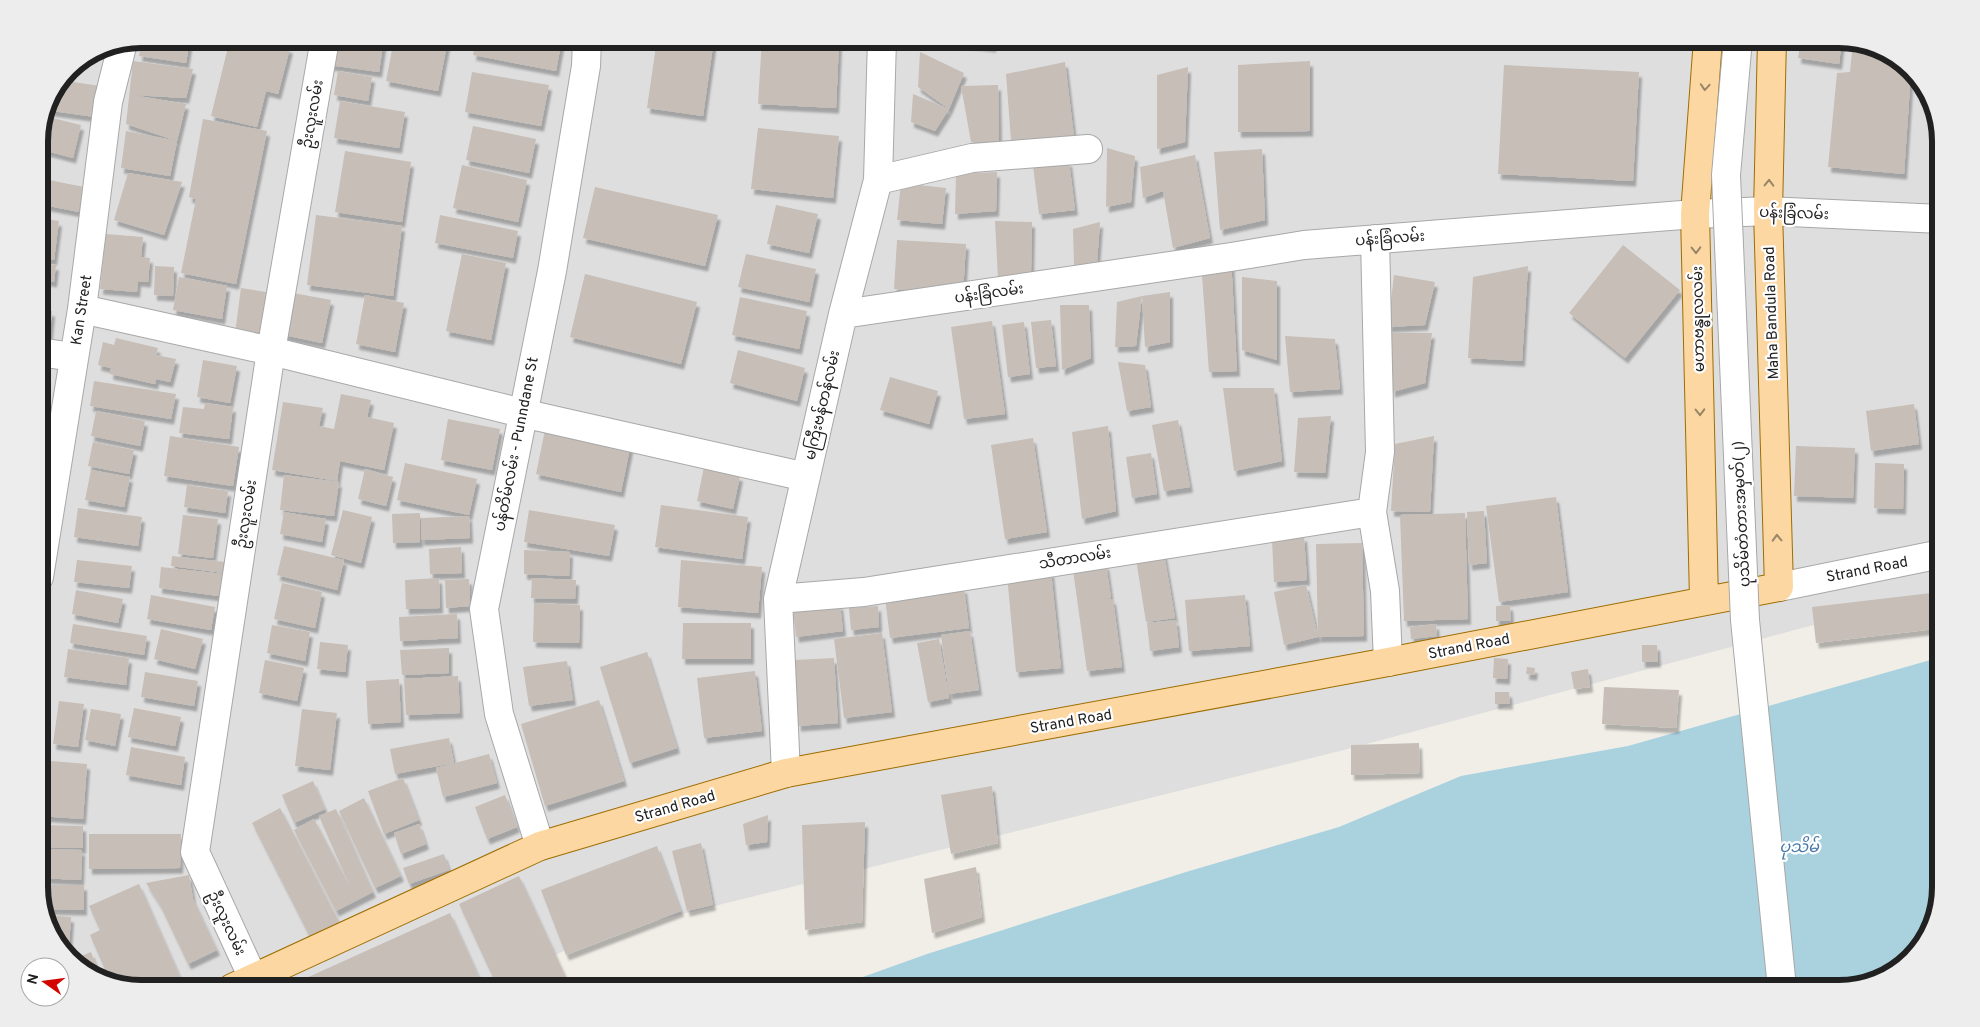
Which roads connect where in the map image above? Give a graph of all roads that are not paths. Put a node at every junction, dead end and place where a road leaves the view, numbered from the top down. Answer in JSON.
{"nodes":[{"id":1,"x":323,"y":48,"type":"edge"},
{"id":2,"x":587,"y":48,"type":"edge"},
{"id":3,"x":882,"y":48,"type":"edge"},
{"id":4,"x":1707,"y":48,"type":"edge"},
{"id":5,"x":1737,"y":48,"type":"edge"},
{"id":6,"x":1772,"y":48,"type":"edge"},
{"id":7,"x":121,"y":49,"type":"edge"},
{"id":8,"x":1088,"y":149,"type":"dead end"},
{"id":9,"x":878,"y":180,"type":"junction"},
{"id":10,"x":1768,"y":211,"type":"junction"},
{"id":11,"x":1695,"y":214,"type":"junction"},
{"id":12,"x":1932,"y":219,"type":"edge"},
{"id":13,"x":1375,"y":239,"type":"junction"},
{"id":14,"x":82,"y":309,"type":"junction"},
{"id":15,"x":843,"y":314,"type":"junction"},
{"id":16,"x":271,"y":351,"type":"junction"},
{"id":17,"x":48,"y":353,"type":"edge"},
{"id":18,"x":73,"y":357,"type":"junction"},
{"id":19,"x":522,"y":413,"type":"junction"},
{"id":20,"x":806,"y":477,"type":"junction"},
{"id":21,"x":1372,"y":512,"type":"junction"},
{"id":22,"x":48,"y":519,"type":"edge"},
{"id":23,"x":1932,"y":556,"type":"edge"},
{"id":24,"x":1779,"y":587,"type":"junction"},
{"id":25,"x":778,"y":599,"type":"junction"},
{"id":26,"x":1704,"y":600,"type":"junction"},
{"id":27,"x":1388,"y":662,"type":"junction"},
{"id":28,"x":786,"y":773,"type":"junction"},
{"id":29,"x":540,"y":846,"type":"junction"},
{"id":30,"x":241,"y":979,"type":"edge"},
{"id":31,"x":251,"y":979,"type":"edge"},
{"id":32,"x":1781,"y":979,"type":"edge"}],
"edges":[{"from":1,"to":16,"type":"street","name":"ဦးလူးလမ်း"},
{"from":2,"to":19,"type":"street","name":"ပန်တိမ်လမ်း - Punndane St"},
{"from":3,"to":9,"type":"street","name":"မကြီးဗန်တန်လမ်း"},
{"from":4,"to":11,"type":"main road","name":"မဟာဗန္ဓုလလမ်း","one_way":true},
{"from":5,"to":32,"type":"street","name":"ပုသိမ်တံတားအမှတ်(၂)","bridge":true},
{"from":10,"to":6,"type":"main road","name":"Maha Bandula Road","one_way":true},
{"from":7,"to":14,"type":"street","name":"Kan Street"},
{"from":8,"to":9,"type":"street"},
{"from":9,"to":15,"type":"street","name":"မကြီးဗန်တန်လမ်း"},
{"from":10,"to":11,"type":"street","name":"ပန်းခြံလမ်း"},
{"from":10,"to":12,"type":"street","name":"ပန်းခြံလမ်း"},
{"from":24,"to":10,"type":"main road","name":"Maha Bandula Road","one_way":true},
{"from":11,"to":13,"type":"street","name":"ပန်းခြံလမ်း"},
{"from":11,"to":26,"type":"main road","name":"မဟာဗန္ဓုလလမ်း","one_way":true},
{"from":13,"to":15,"type":"street","name":"ပန်းခြံလမ်း"},
{"from":13,"to":21,"type":"street"},
{"from":14,"to":16,"type":"street"},
{"from":14,"to":18,"type":"street","name":"Kan Street"},
{"from":15,"to":20,"type":"street","name":"မကြီးဗန်တန်လမ်း"},
{"from":16,"to":19,"type":"street"},
{"from":16,"to":30,"type":"street","name":"ဦးလူးလမ်း"},
{"from":17,"to":18,"type":"street"},
{"from":18,"to":22,"type":"street","name":"Kan Street"},
{"from":19,"to":20,"type":"street"},
{"from":19,"to":29,"type":"street","name":"ပန်တိမ်လမ်း - Punndane St"},
{"from":20,"to":25,"type":"street","name":"မကြီးဗန်တန်လမ်း"},
{"from":21,"to":25,"type":"street","name":"သီတာလမ်း"},
{"from":21,"to":27,"type":"street"},
{"from":23,"to":24,"type":"street","name":"Strand Road"},
{"from":24,"to":26,"type":"main road","name":"Strand Road"},
{"from":25,"to":28,"type":"street","name":"မကြီးဗန်တန်လမ်း"},
{"from":26,"to":27,"type":"main road","name":"Strand Road"},
{"from":27,"to":28,"type":"main road","name":"Strand Road"},
{"from":28,"to":29,"type":"main road","name":"Strand Road"},
{"from":29,"to":31,"type":"main road","name":"Strand Road"}]}
